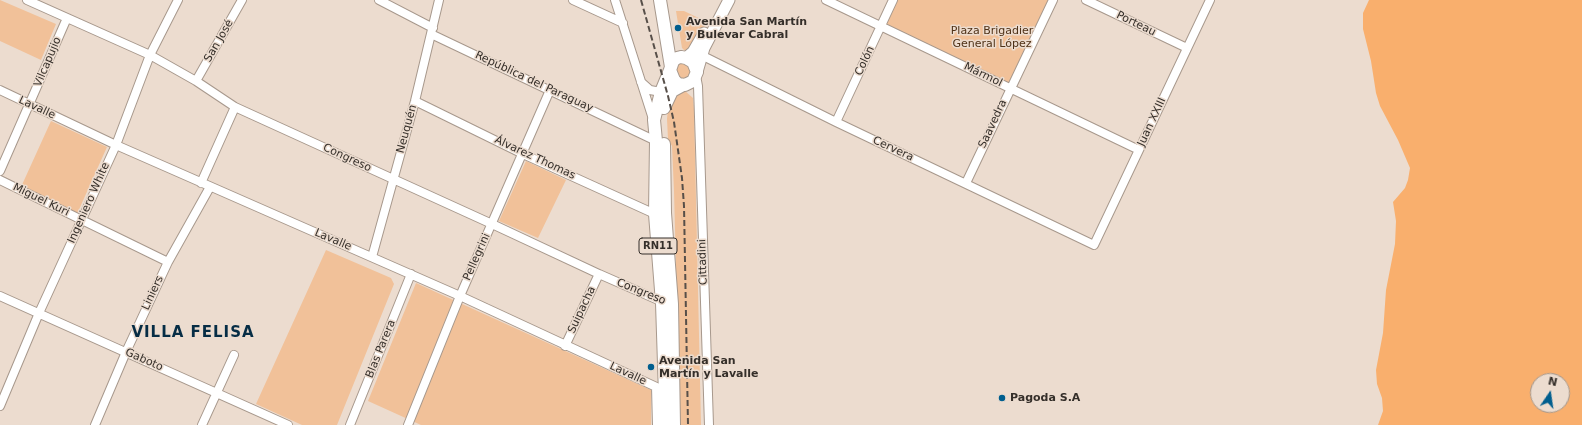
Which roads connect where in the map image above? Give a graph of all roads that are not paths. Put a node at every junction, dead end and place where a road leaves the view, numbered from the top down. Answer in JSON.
{"nodes":[{"id":1,"x":27,"y":0,"type":"edge"},
{"id":2,"x":178,"y":0,"type":"edge"},
{"id":3,"x":242,"y":0,"type":"edge"},
{"id":4,"x":378,"y":0,"type":"edge"},
{"id":5,"x":439,"y":0,"type":"edge"},
{"id":6,"x":573,"y":0,"type":"edge"},
{"id":7,"x":615,"y":0,"type":"edge"},
{"id":8,"x":660,"y":0,"type":"edge"},
{"id":9,"x":668,"y":0,"type":"edge"},
{"id":10,"x":720,"y":0,"type":"edge"},
{"id":11,"x":729,"y":0,"type":"edge"},
{"id":12,"x":826,"y":0,"type":"edge"},
{"id":13,"x":893,"y":0,"type":"edge"},
{"id":14,"x":1053,"y":0,"type":"edge"},
{"id":15,"x":1086,"y":0,"type":"edge"},
{"id":16,"x":1210,"y":0,"type":"edge"},
{"id":17,"x":67,"y":18,"type":"junction"},
{"id":18,"x":623,"y":23,"type":"junction"},
{"id":19,"x":881,"y":26,"type":"junction"},
{"id":20,"x":432,"y":31,"type":"junction"},
{"id":21,"x":1187,"y":48,"type":"junction"},
{"id":22,"x":150,"y":55,"type":"junction"},
{"id":23,"x":690,"y":56,"type":"junction"},
{"id":24,"x":671,"y":69,"type":"junction"},
{"id":25,"x":696,"y":74,"type":"junction"},
{"id":26,"x":640,"y":80,"type":"junction"},
{"id":27,"x":196,"y":81,"type":"junction"},
{"id":28,"x":684,"y":85,"type":"junction"},
{"id":29,"x":1010,"y":88,"type":"junction"},
{"id":30,"x":0,"y":90,"type":"edge"},
{"id":31,"x":550,"y":90,"type":"junction"},
{"id":32,"x":661,"y":92,"type":"junction"},
{"id":33,"x":698,"y":100,"type":"junction"},
{"id":34,"x":415,"y":101,"type":"junction"},
{"id":35,"x":30,"y":104,"type":"junction"},
{"id":36,"x":235,"y":107,"type":"junction"},
{"id":37,"x":654,"y":121,"type":"junction"},
{"id":38,"x":836,"y":122,"type":"junction"},
{"id":39,"x":636,"y":131,"type":"junction"},
{"id":40,"x":656,"y":140,"type":"junction"},
{"id":41,"x":116,"y":145,"type":"junction"},
{"id":42,"x":1139,"y":150,"type":"junction"},
{"id":43,"x":523,"y":154,"type":"junction"},
{"id":44,"x":0,"y":171,"type":"edge"},
{"id":45,"x":394,"y":179,"type":"junction"},
{"id":46,"x":0,"y":180,"type":"edge"},
{"id":47,"x":201,"y":183,"type":"junction"},
{"id":48,"x":966,"y":183,"type":"junction"},
{"id":49,"x":210,"y":187,"type":"junction"},
{"id":50,"x":655,"y":214,"type":"junction"},
{"id":51,"x":82,"y":220,"type":"junction"},
{"id":52,"x":492,"y":224,"type":"junction"},
{"id":53,"x":1094,"y":244,"type":"joint"},
{"id":54,"x":372,"y":257,"type":"junction"},
{"id":55,"x":168,"y":262,"type":"junction"},
{"id":56,"x":411,"y":274,"type":"junction"},
{"id":57,"x":599,"y":274,"type":"junction"},
{"id":58,"x":0,"y":296,"type":"edge"},
{"id":59,"x":460,"y":296,"type":"junction"},
{"id":60,"x":667,"y":303,"type":"junction"},
{"id":61,"x":39,"y":313,"type":"junction"},
{"id":62,"x":565,"y":346,"type":"junction"},
{"id":63,"x":126,"y":352,"type":"junction"},
{"id":64,"x":234,"y":354,"type":"dead end"},
{"id":65,"x":661,"y":389,"type":"junction"},
{"id":66,"x":216,"y":393,"type":"junction"},
{"id":67,"x":0,"y":406,"type":"edge"},
{"id":68,"x":95,"y":425,"type":"edge"},
{"id":69,"x":202,"y":425,"type":"edge"},
{"id":70,"x":288,"y":425,"type":"edge"},
{"id":71,"x":350,"y":425,"type":"edge"},
{"id":72,"x":408,"y":425,"type":"edge"},
{"id":73,"x":656,"y":425,"type":"edge"},
{"id":74,"x":666,"y":425,"type":"edge"},
{"id":75,"x":674,"y":425,"type":"edge"},
{"id":76,"x":708,"y":425,"type":"edge"}],
"edges":[{"from":1,"to":17,"type":"street","name":"Congreso"},
{"from":2,"to":22,"type":"street","name":"Ingeniero White"},
{"from":3,"to":27,"type":"street","name":"San José"},
{"from":4,"to":20,"type":"street","name":"República del Paraguay"},
{"from":5,"to":20,"type":"street","name":"Neuquén"},
{"from":6,"to":18,"type":"street"},
{"from":7,"to":18,"type":"street"},
{"from":8,"to":24,"type":"main road"},
{"from":9,"to":23,"type":"main road"},
{"from":10,"to":23,"type":"main road"},
{"from":11,"to":23,"type":"main road"},
{"from":12,"to":19,"type":"street","name":"Mármol"},
{"from":13,"to":19,"type":"street","name":"Colón"},
{"from":14,"to":29,"type":"street","name":"Saavedra"},
{"from":15,"to":21,"type":"street","name":"Porteau"},
{"from":16,"to":21,"type":"street","name":"Juan XXIII"},
{"from":17,"to":22,"type":"street","name":"Congreso"},
{"from":17,"to":35,"type":"street","name":"Vilcapujio"},
{"from":18,"to":26,"type":"street"},
{"from":19,"to":29,"type":"street","name":"Mármol"},
{"from":19,"to":38,"type":"street","name":"Colón"},
{"from":20,"to":31,"type":"street","name":"República del Paraguay"},
{"from":20,"to":34,"type":"street","name":"Neuquén"},
{"from":21,"to":42,"type":"street","name":"Juan XXIII"},
{"from":22,"to":27,"type":"street","name":"Congreso"},
{"from":22,"to":41,"type":"street","name":"Ingeniero White"},
{"from":23,"to":24,"type":"main road"},
{"from":23,"to":25,"type":"main road"},
{"from":23,"to":38,"type":"street","name":"Cervera"},
{"from":24,"to":28,"type":"main road"},
{"from":24,"to":32,"type":"main road","number":"RN11"},
{"from":25,"to":28,"type":"main road","number":"RN11"},
{"from":25,"to":33,"type":"street","name":"Cittadini"},
{"from":26,"to":32,"type":"street"},
{"from":26,"to":37,"type":"street"},
{"from":27,"to":36,"type":"street","name":"Congreso"},
{"from":28,"to":33,"type":"street"},
{"from":28,"to":60,"type":"main road","number":"RN11"},
{"from":29,"to":42,"type":"street","name":"Mármol"},
{"from":29,"to":48,"type":"street","name":"Saavedra"},
{"from":30,"to":35,"type":"street","name":"Lavalle"},
{"from":31,"to":39,"type":"street","name":"República del Paraguay"},
{"from":31,"to":43,"type":"street","name":"Pellegrini"},
{"from":32,"to":37,"type":"main road","number":"RN11"},
{"from":33,"to":76,"type":"street","name":"Cittadini"},
{"from":34,"to":43,"type":"street","name":"Álvarez Thomas"},
{"from":34,"to":45,"type":"street","name":"Neuquén"},
{"from":35,"to":41,"type":"street","name":"Lavalle"},
{"from":35,"to":44,"type":"street","name":"Vilcapujio"},
{"from":36,"to":45,"type":"street","name":"Congreso"},
{"from":36,"to":47,"type":"street"},
{"from":37,"to":39,"type":"street"},
{"from":37,"to":40,"type":"main road","number":"RN11"},
{"from":38,"to":48,"type":"street","name":"Cervera"},
{"from":39,"to":40,"type":"street","name":"República del Paraguay"},
{"from":40,"to":50,"type":"main road","number":"RN11"},
{"from":41,"to":47,"type":"street","name":"Lavalle"},
{"from":41,"to":51,"type":"street","name":"Ingeniero White"},
{"from":42,"to":53,"type":"street","name":"Juan XXIII"},
{"from":43,"to":50,"type":"street","name":"Álvarez Thomas"},
{"from":43,"to":52,"type":"street","name":"Pellegrini"},
{"from":45,"to":52,"type":"street","name":"Congreso"},
{"from":45,"to":54,"type":"street","name":"Neuquén"},
{"from":46,"to":51,"type":"street","name":"Miguel Kuri"},
{"from":47,"to":49,"type":"street","name":"Lavalle"},
{"from":48,"to":53,"type":"street","name":"Cervera"},
{"from":49,"to":54,"type":"street","name":"Lavalle"},
{"from":49,"to":55,"type":"street","name":"Liniers"},
{"from":50,"to":60,"type":"main road","number":"RN11"},
{"from":51,"to":55,"type":"street","name":"Miguel Kuri"},
{"from":51,"to":61,"type":"street","name":"Ingeniero White"},
{"from":52,"to":57,"type":"street","name":"Congreso"},
{"from":52,"to":59,"type":"street","name":"Pellegrini"},
{"from":54,"to":56,"type":"street","name":"Lavalle"},
{"from":55,"to":63,"type":"street","name":"Liniers"},
{"from":56,"to":59,"type":"street","name":"Lavalle"},
{"from":56,"to":71,"type":"street","name":"Blas Parera"},
{"from":57,"to":60,"type":"street","name":"Congreso"},
{"from":57,"to":62,"type":"street","name":"Suipacha"},
{"from":58,"to":61,"type":"street","name":"Gaboto"},
{"from":59,"to":62,"type":"street","name":"Lavalle"},
{"from":59,"to":72,"type":"street","name":"Pellegrini"},
{"from":60,"to":65,"type":"main road","number":"RN11"},
{"from":60,"to":75,"type":"main road","number":"RN11"},
{"from":61,"to":63,"type":"street","name":"Gaboto"},
{"from":61,"to":67,"type":"street","name":"Ingeniero White"},
{"from":62,"to":65,"type":"street","name":"Lavalle"},
{"from":63,"to":66,"type":"street","name":"Gaboto"},
{"from":63,"to":68,"type":"street","name":"Liniers"},
{"from":64,"to":66,"type":"street"},
{"from":65,"to":73,"type":"street"},
{"from":65,"to":74,"type":"main road","number":"RN11"},
{"from":66,"to":69,"type":"street"},
{"from":66,"to":70,"type":"street","name":"Gaboto"}]}
